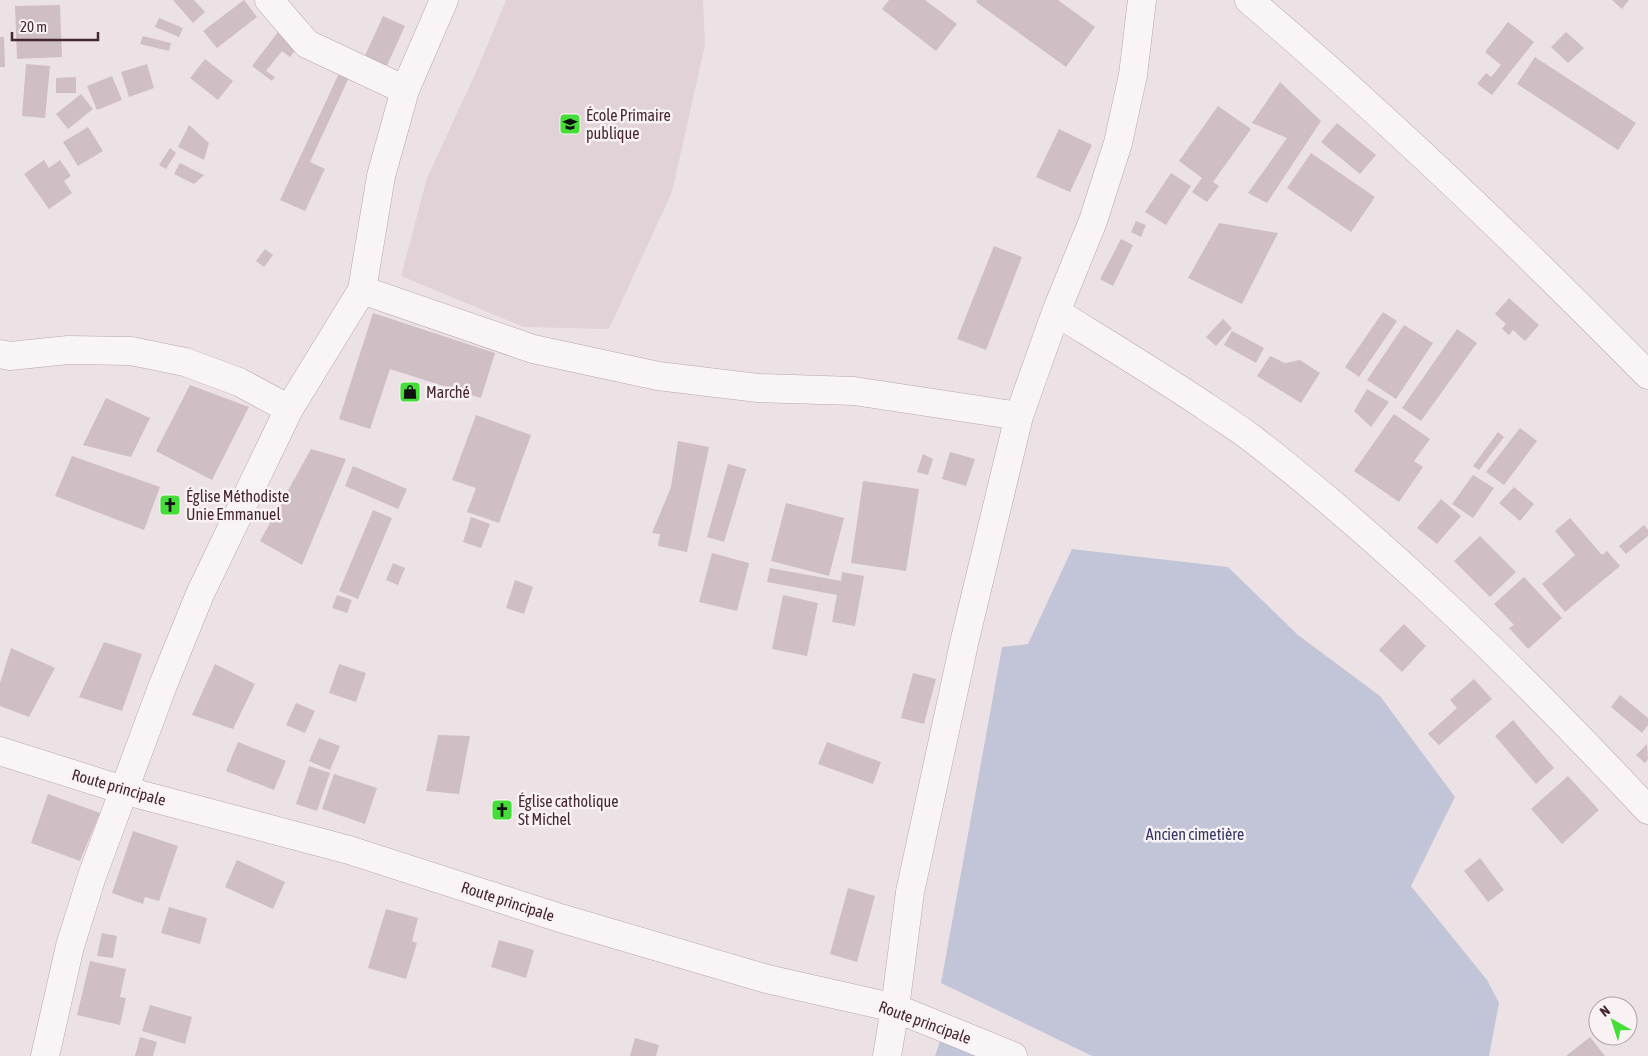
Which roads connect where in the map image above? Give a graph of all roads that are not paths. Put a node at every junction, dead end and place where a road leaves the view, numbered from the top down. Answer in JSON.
{"nodes":[{"id":1,"x":269,"y":0,"type":"edge"},
{"id":2,"x":444,"y":0,"type":"edge"},
{"id":3,"x":1142,"y":0,"type":"edge"},
{"id":4,"x":1249,"y":0,"type":"edge"},
{"id":5,"x":405,"y":90,"type":"junction"},
{"id":6,"x":362,"y":290,"type":"junction"},
{"id":7,"x":1056,"y":312,"type":"junction"},
{"id":8,"x":0,"y":354,"type":"edge"},
{"id":9,"x":1648,"y":375,"type":"edge"},
{"id":10,"x":289,"y":409,"type":"junction"},
{"id":11,"x":1019,"y":416,"type":"junction"},
{"id":12,"x":0,"y":751,"type":"edge"},
{"id":13,"x":123,"y":790,"type":"junction"},
{"id":14,"x":1648,"y":810,"type":"edge"},
{"id":15,"x":896,"y":1008,"type":"junction"},
{"id":16,"x":45,"y":1056,"type":"edge"},
{"id":17,"x":887,"y":1056,"type":"edge"},
{"id":18,"x":1013,"y":1056,"type":"edge"}],
"edges":[{"from":1,"to":5,"type":"street"},
{"from":2,"to":5,"type":"street"},
{"from":3,"to":7,"type":"street"},
{"from":4,"to":9,"type":"street"},
{"from":5,"to":6,"type":"street"},
{"from":6,"to":10,"type":"street"},
{"from":6,"to":11,"type":"street"},
{"from":7,"to":11,"type":"street"},
{"from":7,"to":14,"type":"street"},
{"from":8,"to":10,"type":"street"},
{"from":10,"to":13,"type":"street"},
{"from":11,"to":15,"type":"street"},
{"from":12,"to":13,"type":"street","name":"Route principale"},
{"from":13,"to":15,"type":"street","name":"Route principale"},
{"from":13,"to":16,"type":"street"},
{"from":15,"to":17,"type":"street"},
{"from":15,"to":18,"type":"street","name":"Route principale"}]}
